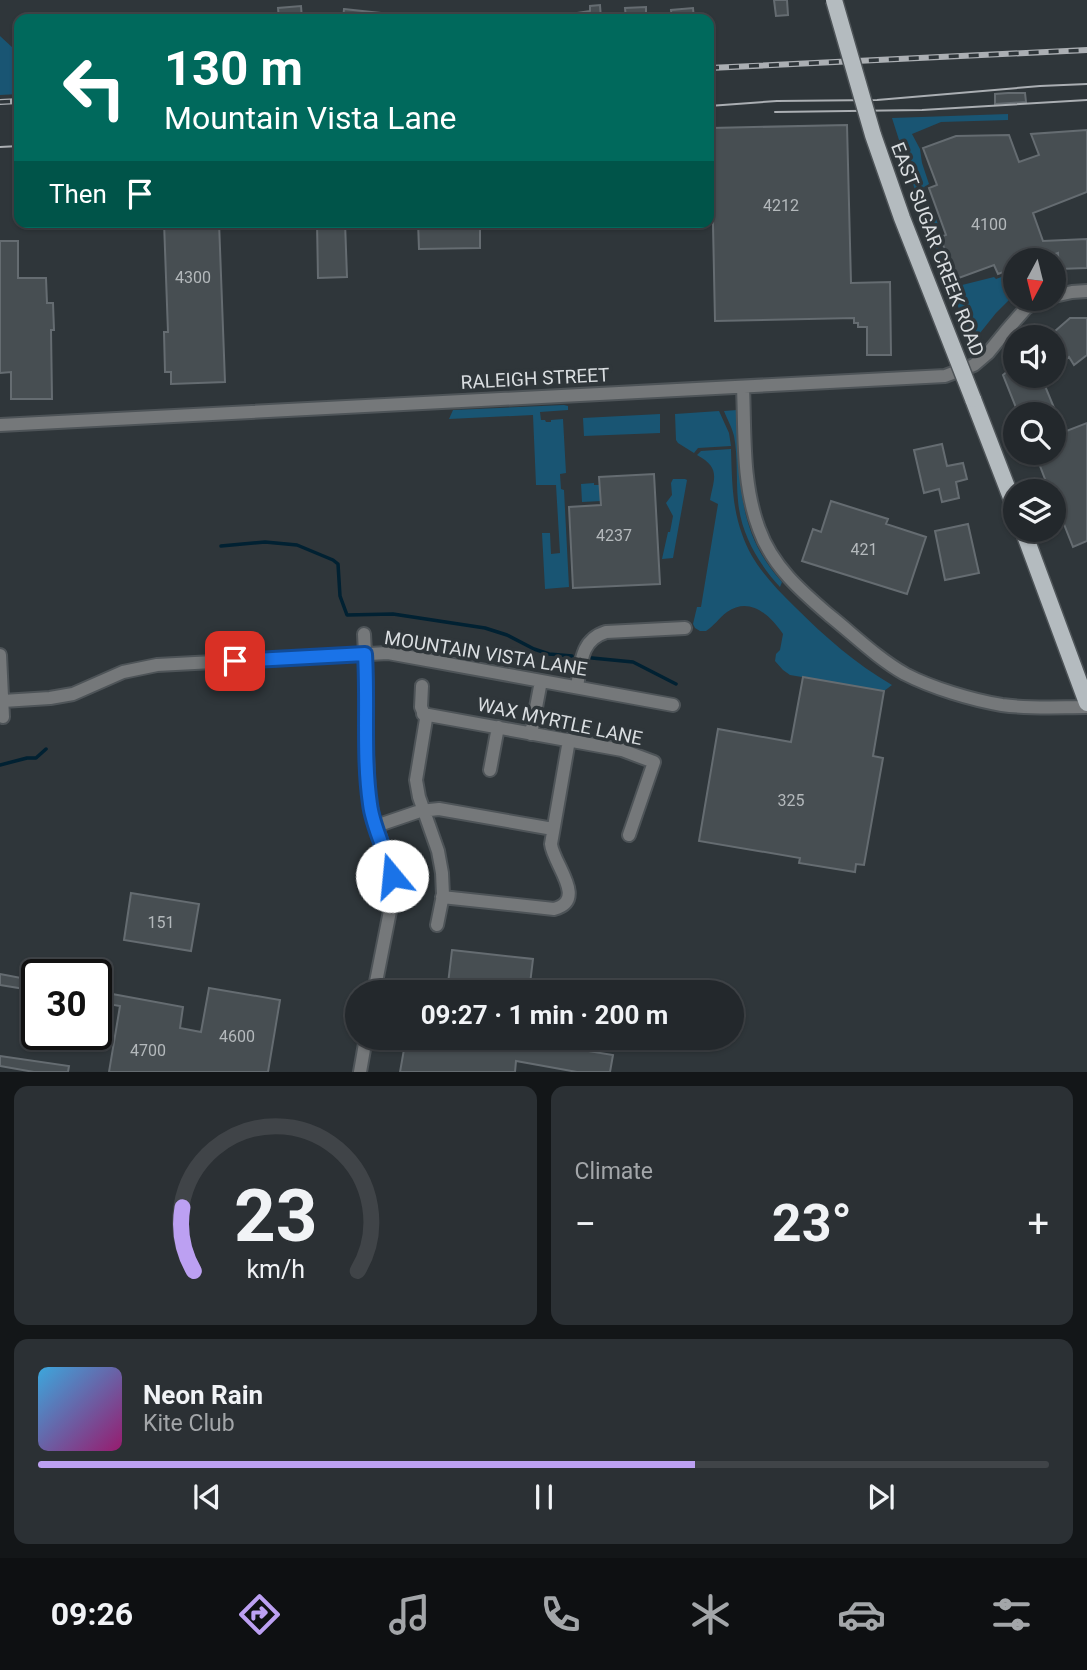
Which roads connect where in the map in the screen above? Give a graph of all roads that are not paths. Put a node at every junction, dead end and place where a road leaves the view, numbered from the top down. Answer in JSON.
{"nodes":[{"id":1,"x":834,"y":0,"type":"edge"},
{"id":2,"x":1087,"y":291,"type":"edge"},
{"id":3,"x":1066,"y":293,"type":"edge"},
{"id":4,"x":1023,"y":312,"type":"edge"},
{"id":5,"x":743,"y":387,"type":"junction"},
{"id":6,"x":0,"y":425,"type":"edge"},
{"id":7,"x":1004,"y":479,"type":"edge"},
{"id":8,"x":1027,"y":542,"type":"edge"},
{"id":9,"x":685,"y":628,"type":"dead end"},
{"id":10,"x":364,"y":635,"type":"dead end"},
{"id":11,"x":365,"y":654,"type":"junction"},
{"id":12,"x":0,"y":655,"type":"edge"},
{"id":13,"x":541,"y":681,"type":"junction"},
{"id":14,"x":422,"y":687,"type":"dead end"},
{"id":15,"x":577,"y":687,"type":"junction"},
{"id":16,"x":3,"y":701,"type":"junction"},
{"id":17,"x":673,"y":705,"type":"dead end"},
{"id":18,"x":1087,"y":705,"type":"edge"},
{"id":19,"x":423,"y":714,"type":"junction"},
{"id":20,"x":3,"y":717,"type":"dead end"},
{"id":21,"x":498,"y":727,"type":"junction"},
{"id":22,"x":531,"y":734,"type":"junction"},
{"id":23,"x":569,"y":740,"type":"junction"},
{"id":24,"x":490,"y":770,"type":"dead end"},
{"id":25,"x":423,"y":810,"type":"junction"},
{"id":26,"x":376,"y":826,"type":"junction"},
{"id":27,"x":553,"y":829,"type":"junction"},
{"id":28,"x":629,"y":835,"type":"dead end"},
{"id":29,"x":442,"y":897,"type":"junction"},
{"id":30,"x":437,"y":925,"type":"dead end"},
{"id":31,"x":376,"y":980,"type":"edge"},
{"id":32,"x":364,"y":1050,"type":"edge"},
{"id":33,"x":360,"y":1072,"type":"edge"}],
"edges":[{"from":1,"to":7,"type":"main road","name":"EAST SUGAR CREEK ROAD","bridge":true},
{"from":2,"to":3,"type":"street"},
{"from":4,"to":5,"type":"street","name":"RALEIGH STREET"},
{"from":5,"to":6,"type":"street","name":"RALEIGH STREET"},
{"from":5,"to":18,"type":"street"},
{"from":8,"to":18,"type":"main road"},
{"from":9,"to":15,"type":"street"},
{"from":10,"to":11,"type":"street"},
{"from":11,"to":13,"type":"street","name":"MOUNTAIN VISTA LANE"},
{"from":11,"to":16,"type":"street","name":"MOUNTAIN VISTA LANE"},
{"from":11,"to":26,"type":"street"},
{"from":12,"to":16,"type":"street"},
{"from":13,"to":15,"type":"street","name":"MOUNTAIN VISTA LANE"},
{"from":13,"to":22,"type":"street"},
{"from":14,"to":19,"type":"street"},
{"from":15,"to":17,"type":"street","name":"MOUNTAIN VISTA LANE"},
{"from":16,"to":20,"type":"street"},
{"from":19,"to":21,"type":"street","name":"WAX MYRTLE LANE"},
{"from":19,"to":25,"type":"street"},
{"from":21,"to":22,"type":"street","name":"WAX MYRTLE LANE"},
{"from":21,"to":24,"type":"street"},
{"from":22,"to":23,"type":"street","name":"WAX MYRTLE LANE"},
{"from":23,"to":27,"type":"street"},
{"from":23,"to":28,"type":"street","name":"WAX MYRTLE LANE"},
{"from":25,"to":26,"type":"street"},
{"from":25,"to":27,"type":"street"},
{"from":25,"to":29,"type":"street"},
{"from":26,"to":31,"type":"street"},
{"from":27,"to":29,"type":"street"},
{"from":29,"to":30,"type":"street"},
{"from":32,"to":33,"type":"street"}]}
